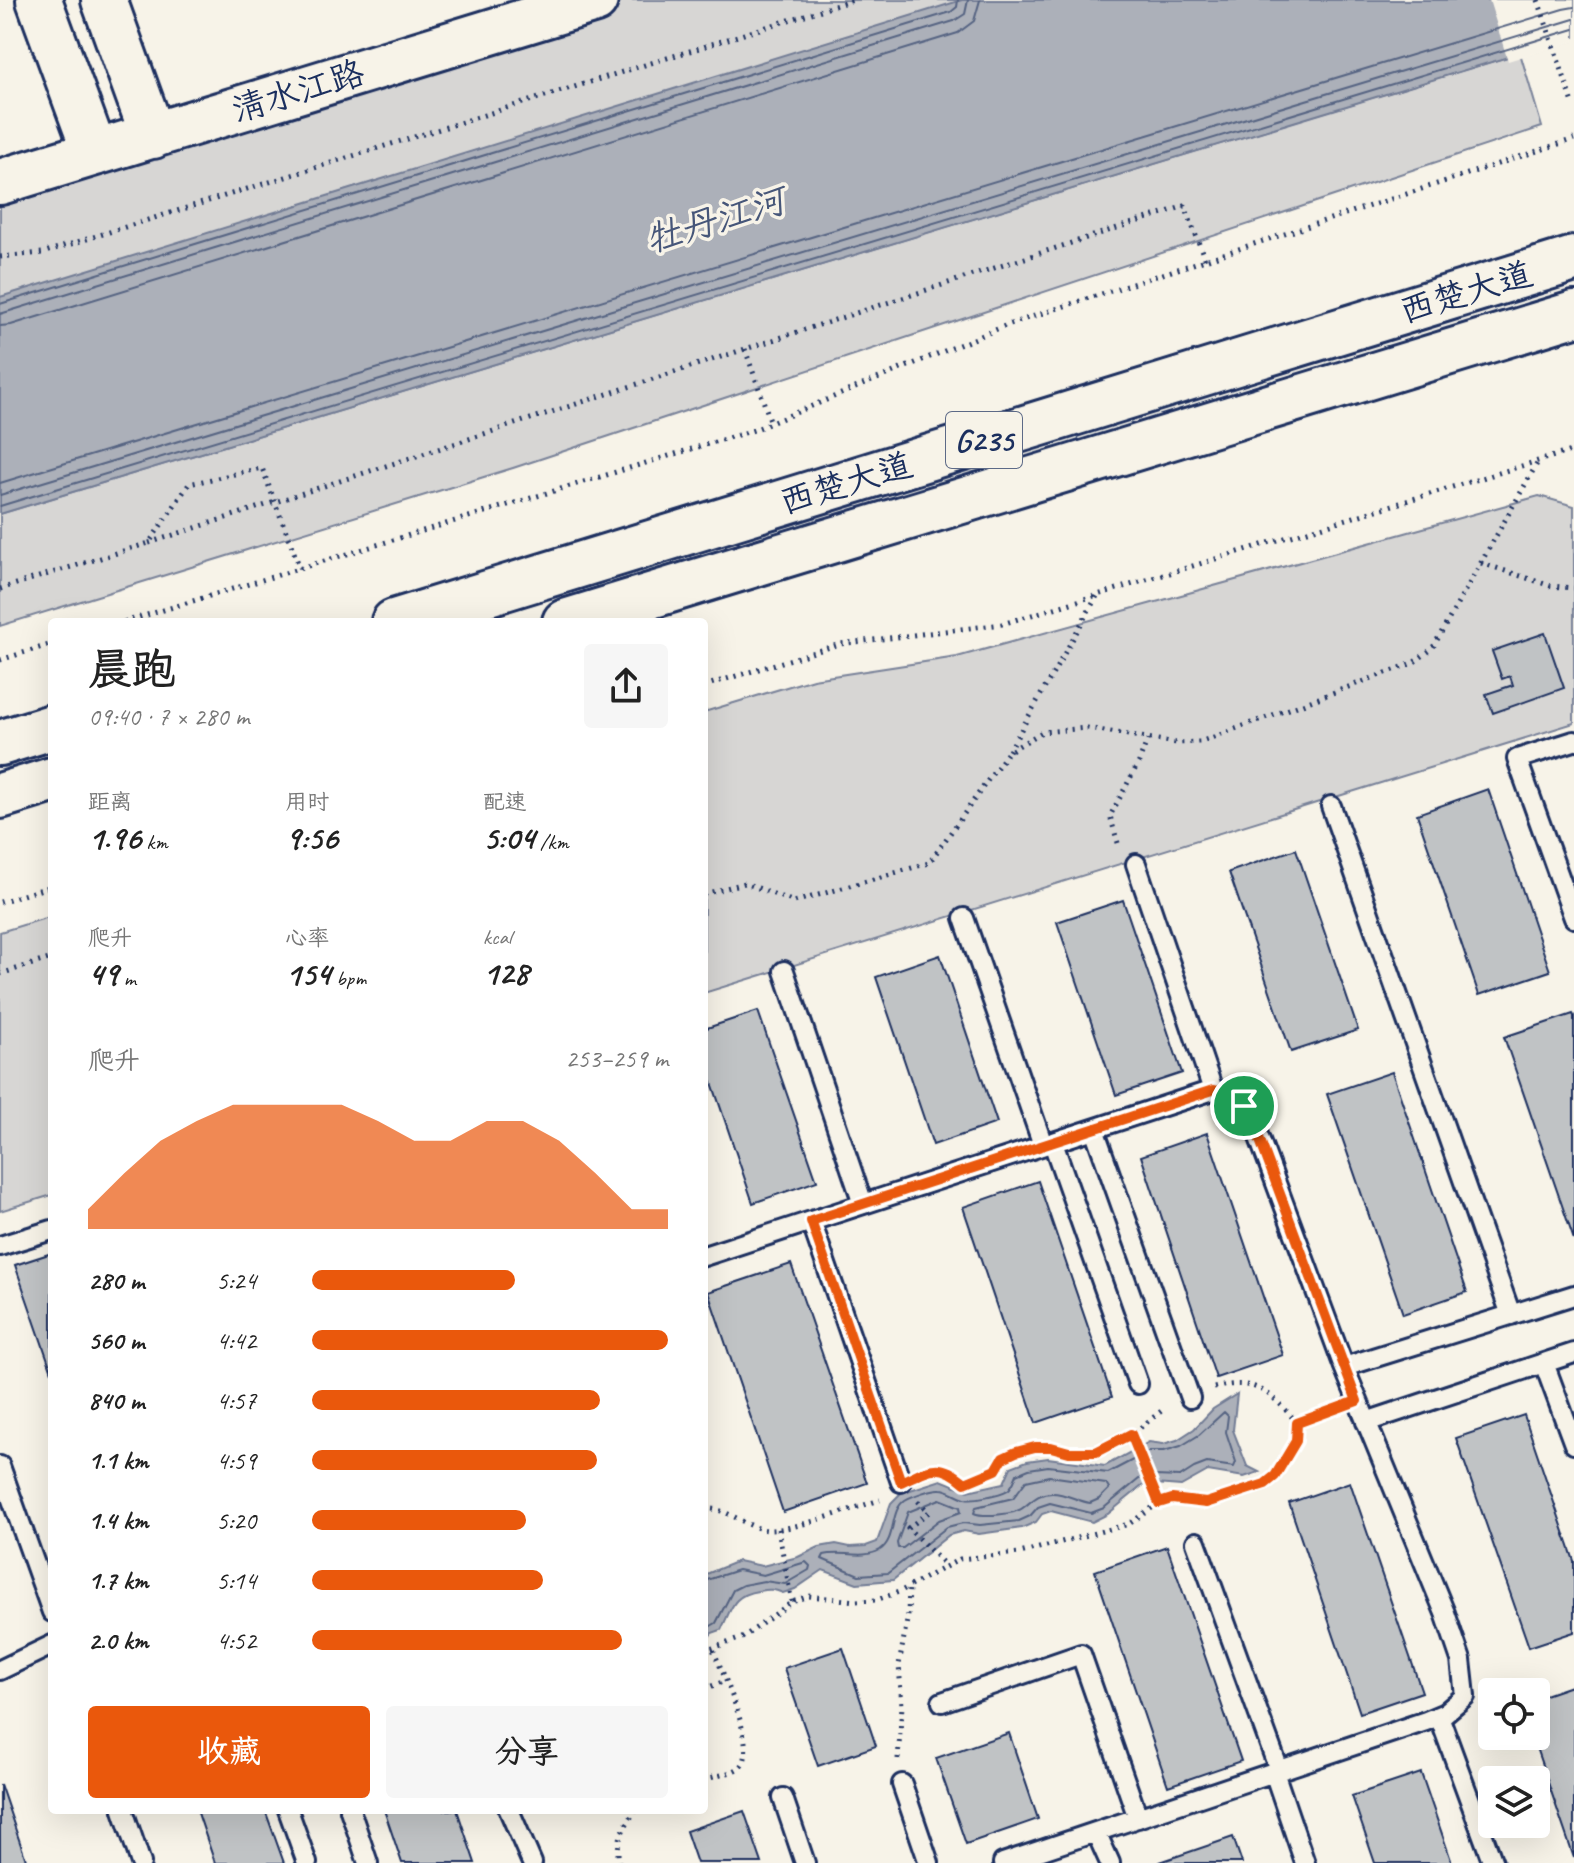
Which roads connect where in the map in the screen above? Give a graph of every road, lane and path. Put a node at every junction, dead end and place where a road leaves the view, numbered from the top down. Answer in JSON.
{"nodes":[{"id":1,"x":39,"y":0,"type":"edge"},
{"id":2,"x":104,"y":0,"type":"edge"},
{"id":3,"x":595,"y":0,"type":"edge"},
{"id":4,"x":853,"y":0,"type":"edge"},
{"id":5,"x":1538,"y":0,"type":"edge"},
{"id":6,"x":1574,"y":106,"type":"edge"},
{"id":7,"x":153,"y":136,"type":"junction"},
{"id":8,"x":1574,"y":139,"type":"edge"},
{"id":9,"x":95,"y":153,"type":"junction"},
{"id":10,"x":0,"y":182,"type":"edge"},
{"id":11,"x":0,"y":257,"type":"edge"},
{"id":12,"x":1574,"y":259,"type":"edge"},
{"id":13,"x":1205,"y":260,"type":"junction"},
{"id":14,"x":1574,"y":314,"type":"edge"},
{"id":15,"x":745,"y":349,"type":"junction"},
{"id":16,"x":771,"y":423,"type":"junction"},
{"id":17,"x":1574,"y":450,"type":"edge"},
{"id":18,"x":1538,"y":462,"type":"junction"},
{"id":19,"x":274,"y":501,"type":"junction"},
{"id":20,"x":149,"y":543,"type":"junction"},
{"id":21,"x":1481,"y":563,"type":"junction"},
{"id":22,"x":300,"y":568,"type":"junction"},
{"id":23,"x":1574,"y":588,"type":"edge"},
{"id":24,"x":0,"y":589,"type":"edge"},
{"id":25,"x":1097,"y":596,"type":"junction"},
{"id":26,"x":137,"y":618,"type":"edge"},
{"id":27,"x":407,"y":618,"type":"edge"},
{"id":28,"x":578,"y":618,"type":"edge"},
{"id":29,"x":48,"y":645,"type":"edge"},
{"id":30,"x":0,"y":660,"type":"edge"},
{"id":31,"x":708,"y":685,"type":"edge"},
{"id":32,"x":48,"y":728,"type":"edge"},
{"id":33,"x":1148,"y":738,"type":"junction"},
{"id":34,"x":1574,"y":741,"type":"edge"},
{"id":35,"x":0,"y":743,"type":"edge"},
{"id":36,"x":1008,"y":752,"type":"junction"},
{"id":37,"x":48,"y":781,"type":"edge"},
{"id":38,"x":0,"y":796,"type":"edge"},
{"id":39,"x":1331,"y":806,"type":"dead end"},
{"id":40,"x":1120,"y":852,"type":"dead end"},
{"id":41,"x":1136,"y":864,"type":"dead end"},
{"id":42,"x":48,"y":887,"type":"edge"},
{"id":43,"x":708,"y":893,"type":"edge"},
{"id":44,"x":0,"y":902,"type":"edge"},
{"id":45,"x":964,"y":918,"type":"dead end"},
{"id":46,"x":1574,"y":918,"type":"edge"},
{"id":47,"x":48,"y":959,"type":"edge"},
{"id":48,"x":784,"y":971,"type":"dead end"},
{"id":49,"x":0,"y":974,"type":"edge"},
{"id":50,"x":1213,"y":1090,"type":"junction"},
{"id":51,"x":1094,"y":1129,"type":"junction"},
{"id":52,"x":1048,"y":1144,"type":"junction"},
{"id":53,"x":863,"y":1204,"type":"junction"},
{"id":54,"x":811,"y":1221,"type":"junction"},
{"id":55,"x":48,"y":1231,"type":"edge"},
{"id":56,"x":0,"y":1246,"type":"edge"},
{"id":57,"x":708,"y":1255,"type":"edge"},
{"id":58,"x":1574,"y":1295,"type":"edge"},
{"id":59,"x":1511,"y":1315,"type":"junction"},
{"id":60,"x":1574,"y":1353,"type":"edge"},
{"id":61,"x":1544,"y":1363,"type":"junction"},
{"id":62,"x":1344,"y":1367,"type":"junction"},
{"id":63,"x":1138,"y":1384,"type":"dead end"},
{"id":64,"x":1190,"y":1398,"type":"junction"},
{"id":65,"x":1357,"y":1401,"type":"junction"},
{"id":66,"x":1366,"y":1422,"type":"junction"},
{"id":67,"x":1297,"y":1423,"type":"junction"},
{"id":68,"x":1131,"y":1434,"type":"junction"},
{"id":69,"x":1574,"y":1444,"type":"edge"},
{"id":70,"x":0,"y":1466,"type":"edge"},
{"id":71,"x":907,"y":1488,"type":"junction"},
{"id":72,"x":1159,"y":1503,"type":"junction"},
{"id":73,"x":708,"y":1508,"type":"edge"},
{"id":74,"x":778,"y":1529,"type":"junction"},
{"id":75,"x":1196,"y":1542,"type":"dead end"},
{"id":76,"x":946,"y":1566,"type":"junction"},
{"id":77,"x":909,"y":1586,"type":"junction"},
{"id":78,"x":791,"y":1599,"type":"junction"},
{"id":79,"x":48,"y":1601,"type":"edge"},
{"id":80,"x":48,"y":1647,"type":"edge"},
{"id":81,"x":713,"y":1649,"type":"junction"},
{"id":82,"x":708,"y":1650,"type":"edge"},
{"id":83,"x":0,"y":1670,"type":"edge"},
{"id":84,"x":725,"y":1681,"type":"junction"},
{"id":85,"x":708,"y":1687,"type":"edge"},
{"id":86,"x":942,"y":1702,"type":"dead end"},
{"id":87,"x":1439,"y":1716,"type":"junction"},
{"id":88,"x":1276,"y":1771,"type":"junction"},
{"id":89,"x":708,"y":1779,"type":"edge"},
{"id":90,"x":902,"y":1784,"type":"joint"},
{"id":91,"x":783,"y":1798,"type":"dead end"},
{"id":92,"x":124,"y":1814,"type":"edge"},
{"id":93,"x":289,"y":1814,"type":"edge"},
{"id":94,"x":351,"y":1814,"type":"edge"},
{"id":95,"x":511,"y":1814,"type":"edge"},
{"id":96,"x":633,"y":1814,"type":"edge"},
{"id":97,"x":1138,"y":1818,"type":"junction"},
{"id":98,"x":1096,"y":1832,"type":"junction"},
{"id":99,"x":141,"y":1863,"type":"edge"},
{"id":100,"x":307,"y":1863,"type":"edge"},
{"id":101,"x":368,"y":1863,"type":"edge"},
{"id":102,"x":532,"y":1863,"type":"edge"},
{"id":103,"x":619,"y":1863,"type":"edge"},
{"id":104,"x":805,"y":1863,"type":"edge"},
{"id":105,"x":929,"y":1863,"type":"edge"},
{"id":106,"x":1003,"y":1863,"type":"edge"},
{"id":107,"x":1110,"y":1863,"type":"edge"},
{"id":108,"x":1305,"y":1863,"type":"edge"},
{"id":109,"x":1493,"y":1863,"type":"edge"}],
"edges":[{"from":1,"to":9,"type":"main road"},
{"from":2,"to":7,"type":"main road"},
{"from":3,"to":7,"type":"main road","name":"清水江路"},
{"from":4,"to":11,"type":"path"},
{"from":5,"to":6,"type":"path"},
{"from":7,"to":9,"type":"main road","name":"清水江路"},
{"from":8,"to":13,"type":"path"},
{"from":9,"to":10,"type":"main road","name":"清水江路"},
{"from":12,"to":27,"type":"main road","name":"西楚大道","number":"G235"},
{"from":13,"to":15,"type":"path"},
{"from":13,"to":16,"type":"path"},
{"from":14,"to":28,"type":"main road","name":"西楚大道","number":"G235"},
{"from":15,"to":16,"type":"path"},
{"from":15,"to":19,"type":"path"},
{"from":16,"to":22,"type":"path"},
{"from":17,"to":18,"type":"path"},
{"from":18,"to":21,"type":"path"},
{"from":18,"to":25,"type":"path"},
{"from":19,"to":20,"type":"path"},
{"from":19,"to":20,"type":"path"},
{"from":19,"to":22,"type":"path"},
{"from":20,"to":24,"type":"path"},
{"from":21,"to":23,"type":"path"},
{"from":21,"to":33,"type":"path"},
{"from":22,"to":26,"type":"path"},
{"from":25,"to":31,"type":"path"},
{"from":25,"to":36,"type":"path"},
{"from":29,"to":30,"type":"path"},
{"from":32,"to":35,"type":"main road"},
{"from":33,"to":36,"type":"path"},
{"from":33,"to":40,"type":"path"},
{"from":34,"to":46,"type":"lane"},
{"from":36,"to":43,"type":"path"},
{"from":37,"to":38,"type":"main road"},
{"from":39,"to":59,"type":"lane"},
{"from":41,"to":50,"type":"lane"},
{"from":42,"to":44,"type":"path"},
{"from":45,"to":52,"type":"lane"},
{"from":47,"to":49,"type":"path"},
{"from":48,"to":53,"type":"lane"},
{"from":50,"to":51,"type":"lane"},
{"from":50,"to":62,"type":"lane"},
{"from":51,"to":52,"type":"lane"},
{"from":51,"to":64,"type":"lane"},
{"from":52,"to":53,"type":"lane"},
{"from":52,"to":63,"type":"lane"},
{"from":53,"to":54,"type":"lane"},
{"from":54,"to":57,"type":"lane"},
{"from":54,"to":71,"type":"lane"},
{"from":55,"to":56,"type":"lane"},
{"from":58,"to":59,"type":"lane"},
{"from":59,"to":62,"type":"lane"},
{"from":60,"to":61,"type":"lane"},
{"from":61,"to":66,"type":"lane"},
{"from":61,"to":69,"type":"lane"},
{"from":62,"to":65,"type":"lane"},
{"from":64,"to":67,"type":"path"},
{"from":64,"to":68,"type":"path"},
{"from":65,"to":66,"type":"lane"},
{"from":65,"to":67,"type":"path"},
{"from":66,"to":87,"type":"lane"},
{"from":67,"to":72,"type":"path"},
{"from":68,"to":71,"type":"path"},
{"from":68,"to":72,"type":"path"},
{"from":70,"to":79,"type":"lane"},
{"from":71,"to":74,"type":"path"},
{"from":71,"to":76,"type":"path"},
{"from":72,"to":76,"type":"path"},
{"from":73,"to":74,"type":"path"},
{"from":74,"to":78,"type":"path"},
{"from":75,"to":88,"type":"lane"},
{"from":76,"to":77,"type":"path"},
{"from":77,"to":78,"type":"path"},
{"from":77,"to":90,"type":"path"},
{"from":78,"to":81,"type":"path"},
{"from":80,"to":83,"type":"lane"},
{"from":81,"to":82,"type":"path"},
{"from":81,"to":84,"type":"path"},
{"from":84,"to":85,"type":"path"},
{"from":84,"to":89,"type":"path"},
{"from":86,"to":97,"type":"lane"},
{"from":87,"to":88,"type":"lane"},
{"from":87,"to":109,"type":"lane"},
{"from":88,"to":97,"type":"lane"},
{"from":88,"to":108,"type":"lane"},
{"from":90,"to":105,"type":"lane"},
{"from":91,"to":104,"type":"lane"},
{"from":92,"to":99,"type":"lane"},
{"from":93,"to":100,"type":"lane"},
{"from":94,"to":101,"type":"lane"},
{"from":95,"to":102,"type":"lane"},
{"from":96,"to":103,"type":"path"},
{"from":97,"to":98,"type":"lane"},
{"from":98,"to":106,"type":"lane"},
{"from":98,"to":107,"type":"lane"}]}
